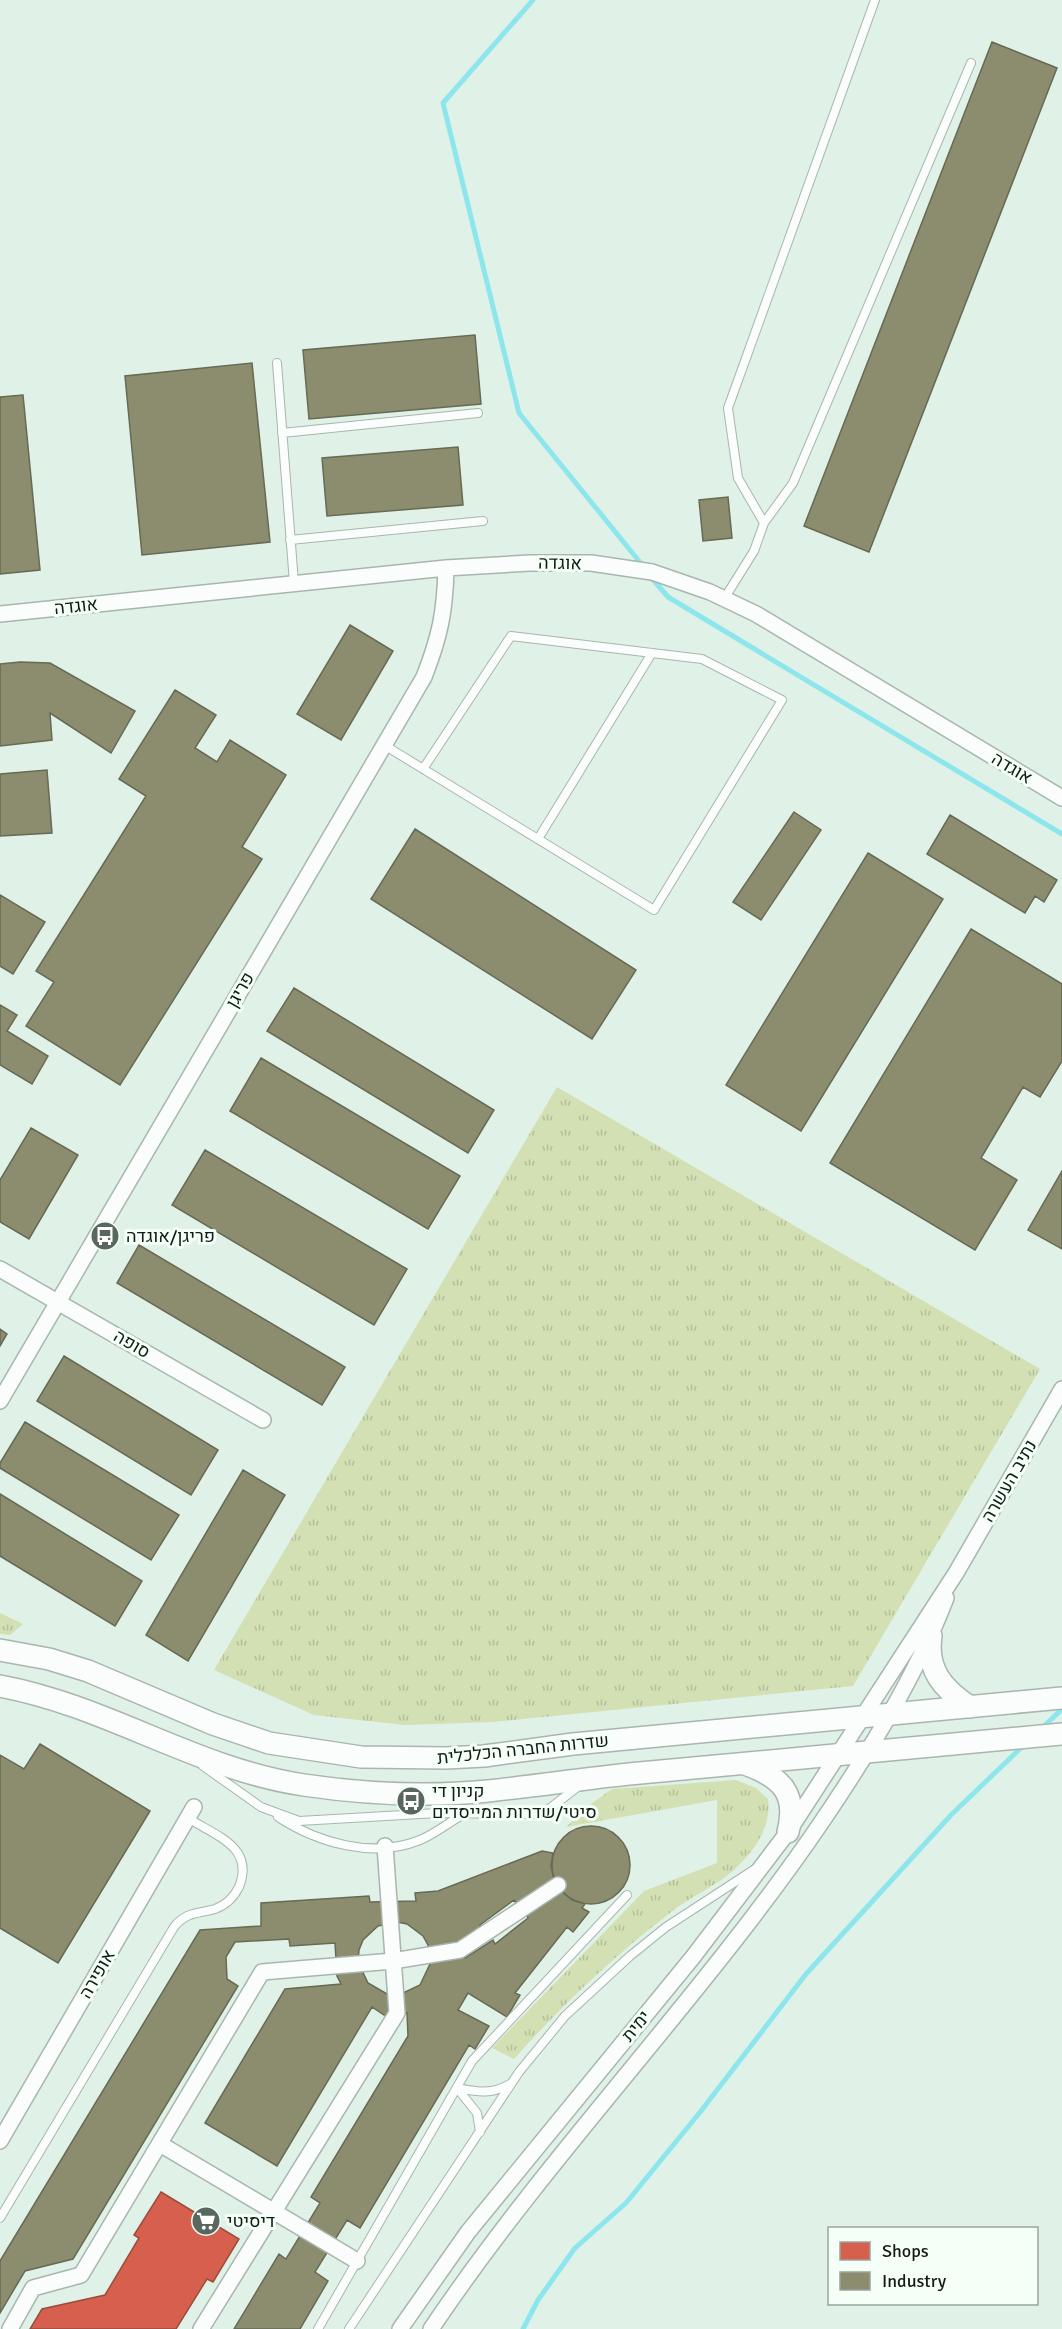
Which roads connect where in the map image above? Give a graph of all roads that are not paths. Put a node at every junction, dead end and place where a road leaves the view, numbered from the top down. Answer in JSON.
{"nodes":[{"id":1,"x":875,"y":0,"type":"edge"},
{"id":2,"x":971,"y":63,"type":"dead end"},
{"id":3,"x":277,"y":363,"type":"dead end"},
{"id":4,"x":478,"y":413,"type":"dead end"},
{"id":5,"x":282,"y":434,"type":"junction"},
{"id":6,"x":483,"y":521,"type":"dead end"},
{"id":7,"x":764,"y":523,"type":"junction"},
{"id":8,"x":290,"y":540,"type":"junction"},
{"id":9,"x":446,"y":568,"type":"junction"},
{"id":10,"x":294,"y":583,"type":"junction"},
{"id":11,"x":724,"y":599,"type":"junction"},
{"id":12,"x":0,"y":614,"type":"edge"},
{"id":13,"x":652,"y":653,"type":"junction"},
{"id":14,"x":384,"y":745,"type":"junction"},
{"id":15,"x":423,"y":769,"type":"junction"},
{"id":16,"x":1062,"y":798,"type":"edge"},
{"id":17,"x":538,"y":839,"type":"junction"},
{"id":18,"x":0,"y":1269,"type":"edge"},
{"id":19,"x":58,"y":1301,"type":"junction"},
{"id":20,"x":1062,"y":1389,"type":"edge"},
{"id":21,"x":0,"y":1401,"type":"edge"},
{"id":22,"x":264,"y":1420,"type":"dead end"},
{"id":23,"x":956,"y":1573,"type":"junction"},
{"id":24,"x":931,"y":1636,"type":"junction"},
{"id":25,"x":0,"y":1650,"type":"edge"},
{"id":26,"x":0,"y":1686,"type":"edge"},
{"id":27,"x":1062,"y":1698,"type":"edge"},
{"id":28,"x":970,"y":1707,"type":"junction"},
{"id":29,"x":889,"y":1714,"type":"junction"},
{"id":30,"x":864,"y":1716,"type":"junction"},
{"id":31,"x":1062,"y":1734,"type":"edge"},
{"id":32,"x":177,"y":1747,"type":"junction"},
{"id":33,"x":867,"y":1752,"type":"junction"},
{"id":34,"x":841,"y":1754,"type":"junction"},
{"id":35,"x":745,"y":1763,"type":"junction"},
{"id":36,"x":588,"y":1778,"type":"junction"},
{"id":37,"x":261,"y":1807,"type":"junction"},
{"id":38,"x":191,"y":1812,"type":"joint"},
{"id":39,"x":464,"y":1814,"type":"junction"},
{"id":40,"x":788,"y":1832,"type":"junction"},
{"id":41,"x":386,"y":1846,"type":"junction"},
{"id":42,"x":766,"y":1862,"type":"junction"},
{"id":43,"x":558,"y":1885,"type":"dead end"},
{"id":44,"x":627,"y":1896,"type":"dead end"},
{"id":45,"x":393,"y":1961,"type":"junction"},
{"id":46,"x":512,"y":2083,"type":"junction"},
{"id":47,"x":457,"y":2088,"type":"junction"},
{"id":48,"x":480,"y":2132,"type":"junction"},
{"id":49,"x":0,"y":2141,"type":"edge"},
{"id":50,"x":160,"y":2144,"type":"junction"},
{"id":51,"x":274,"y":2212,"type":"junction"},
{"id":52,"x":0,"y":2218,"type":"edge"},
{"id":53,"x":357,"y":2261,"type":"junction"},
{"id":54,"x":10,"y":2329,"type":"edge"},
{"id":55,"x":201,"y":2329,"type":"edge"},
{"id":56,"x":318,"y":2329,"type":"edge"},
{"id":57,"x":349,"y":2329,"type":"edge"},
{"id":58,"x":400,"y":2329,"type":"edge"},
{"id":59,"x":431,"y":2329,"type":"edge"}],
"edges":[{"from":1,"to":7,"type":"lane"},
{"from":2,"to":7,"type":"lane"},
{"from":3,"to":5,"type":"lane"},
{"from":4,"to":5,"type":"lane"},
{"from":5,"to":8,"type":"lane"},
{"from":6,"to":8,"type":"lane"},
{"from":7,"to":11,"type":"lane"},
{"from":8,"to":10,"type":"lane"},
{"from":9,"to":10,"type":"street","name":"אוגדה"},
{"from":9,"to":11,"type":"street","name":"אוגדה"},
{"from":9,"to":14,"type":"street","name":"פריגן"},
{"from":10,"to":12,"type":"street","name":"אוגדה"},
{"from":11,"to":16,"type":"street","name":"אוגדה"},
{"from":13,"to":15,"type":"lane"},
{"from":13,"to":17,"type":"lane"},
{"from":13,"to":17,"type":"lane"},
{"from":14,"to":15,"type":"lane"},
{"from":14,"to":19,"type":"street","name":"פריגן"},
{"from":15,"to":17,"type":"lane"},
{"from":18,"to":19,"type":"street","name":"סופה"},
{"from":19,"to":21,"type":"street","name":"פריגן"},
{"from":19,"to":22,"type":"street","name":"סופה"},
{"from":20,"to":23,"type":"street","name":"נתיב העשרה"},
{"from":23,"to":24,"type":"street","name":"נתיב העשרה"},
{"from":23,"to":30,"type":"street","name":"נתיב העשרה"},
{"from":24,"to":28,"type":"main road"},
{"from":24,"to":29,"type":"street","name":"נתיב העשרה"},
{"from":25,"to":30,"type":"main road","name":"שדרות החברה הכלכלית"},
{"from":26,"to":32,"type":"main road","name":"שדרות החברה הכלכלית"},
{"from":27,"to":28,"type":"main road","name":"שדרות החברה הכלכלית"},
{"from":28,"to":29,"type":"main road","name":"שדרות החברה הכלכלית"},
{"from":29,"to":30,"type":"main road","name":"שדרות החברה הכלכלית"},
{"from":29,"to":33,"type":"street","name":"נתיב העשרה"},
{"from":30,"to":34,"type":"street","name":"ימית"},
{"from":31,"to":33,"type":"main road","name":"שדרות החברה הכלכלית"},
{"from":32,"to":36,"type":"main road","name":"שדרות החברה הכלכלית"},
{"from":32,"to":37,"type":"lane"},
{"from":33,"to":34,"type":"main road","name":"שדרות החברה הכלכלית"},
{"from":33,"to":59,"type":"street","name":"ימית"},
{"from":34,"to":35,"type":"main road","name":"שדרות החברה הכלכלית"},
{"from":34,"to":40,"type":"street","name":"ימית"},
{"from":35,"to":36,"type":"main road","name":"שדרות החברה הכלכלית"},
{"from":35,"to":40,"type":"main road"},
{"from":36,"to":39,"type":"lane"},
{"from":37,"to":39,"type":"lane"},
{"from":37,"to":41,"type":"lane"},
{"from":38,"to":49,"type":"street","name":"אופירה"},
{"from":38,"to":52,"type":"lane"},
{"from":39,"to":41,"type":"lane"},
{"from":40,"to":42,"type":"street","name":"ימית"},
{"from":41,"to":45,"type":"street"},
{"from":42,"to":46,"type":"lane"},
{"from":42,"to":58,"type":"street","name":"ימית"},
{"from":43,"to":45,"type":"street"},
{"from":44,"to":47,"type":"lane"},
{"from":45,"to":50,"type":"street"},
{"from":45,"to":51,"type":"street"},
{"from":46,"to":47,"type":"lane"},
{"from":46,"to":48,"type":"lane"},
{"from":47,"to":48,"type":"lane"},
{"from":47,"to":53,"type":"lane"},
{"from":48,"to":57,"type":"lane"},
{"from":50,"to":51,"type":"street"},
{"from":50,"to":54,"type":"street"},
{"from":51,"to":53,"type":"street"},
{"from":51,"to":55,"type":"street"},
{"from":53,"to":56,"type":"lane"}]}
